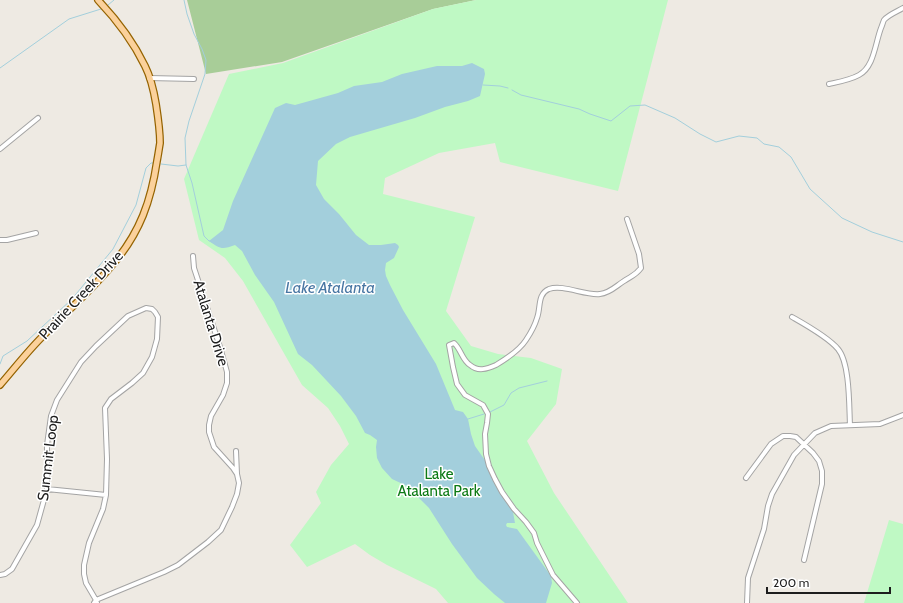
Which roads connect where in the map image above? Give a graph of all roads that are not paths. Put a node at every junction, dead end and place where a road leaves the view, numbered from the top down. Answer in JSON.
{"nodes":[{"id":1,"x":98,"y":0,"type":"edge"},
{"id":2,"x":903,"y":8,"type":"edge"},
{"id":3,"x":149,"y":78,"type":"junction"},
{"id":4,"x":194,"y":79,"type":"dead end"},
{"id":5,"x":829,"y":84,"type":"dead end"},
{"id":6,"x":38,"y":118,"type":"dead end"},
{"id":7,"x":0,"y":148,"type":"edge"},
{"id":8,"x":627,"y":219,"type":"dead end"},
{"id":9,"x":36,"y":233,"type":"dead end"},
{"id":10,"x":0,"y":240,"type":"edge"},
{"id":11,"x":193,"y":256,"type":"dead end"},
{"id":12,"x":792,"y":317,"type":"dead end"},
{"id":13,"x":0,"y":385,"type":"edge"},
{"id":14,"x":903,"y":415,"type":"edge"},
{"id":15,"x":850,"y":425,"type":"junction"},
{"id":16,"x":804,"y":444,"type":"junction"},
{"id":17,"x":236,"y":451,"type":"dead end"},
{"id":18,"x":237,"y":474,"type":"junction"},
{"id":19,"x":746,"y":478,"type":"dead end"},
{"id":20,"x":47,"y":489,"type":"junction"},
{"id":21,"x":106,"y":495,"type":"junction"},
{"id":22,"x":804,"y":560,"type":"dead end"},
{"id":23,"x":0,"y":574,"type":"edge"},
{"id":24,"x":96,"y":602,"type":"edge"},
{"id":25,"x":577,"y":603,"type":"edge"},
{"id":26,"x":747,"y":603,"type":"edge"}],
"edges":[{"from":1,"to":3,"type":"main road","name":"Prairie Creek Drive"},
{"from":2,"to":5,"type":"street"},
{"from":3,"to":4,"type":"street"},
{"from":3,"to":13,"type":"main road","name":"Prairie Creek Drive"},
{"from":6,"to":7,"type":"street"},
{"from":8,"to":25,"type":"street"},
{"from":9,"to":10,"type":"street"},
{"from":11,"to":18,"type":"street","name":"Atalanta Drive"},
{"from":12,"to":15,"type":"street"},
{"from":14,"to":15,"type":"street"},
{"from":15,"to":16,"type":"street"},
{"from":16,"to":19,"type":"street"},
{"from":16,"to":22,"type":"street"},
{"from":16,"to":26,"type":"street"},
{"from":17,"to":18,"type":"street"},
{"from":18,"to":24,"type":"street"},
{"from":20,"to":21,"type":"street"},
{"from":20,"to":21,"type":"street","name":"Summit Loop"},
{"from":20,"to":23,"type":"street","name":"Summit Loop"},
{"from":21,"to":24,"type":"street","name":"Summit Loop"}]}
